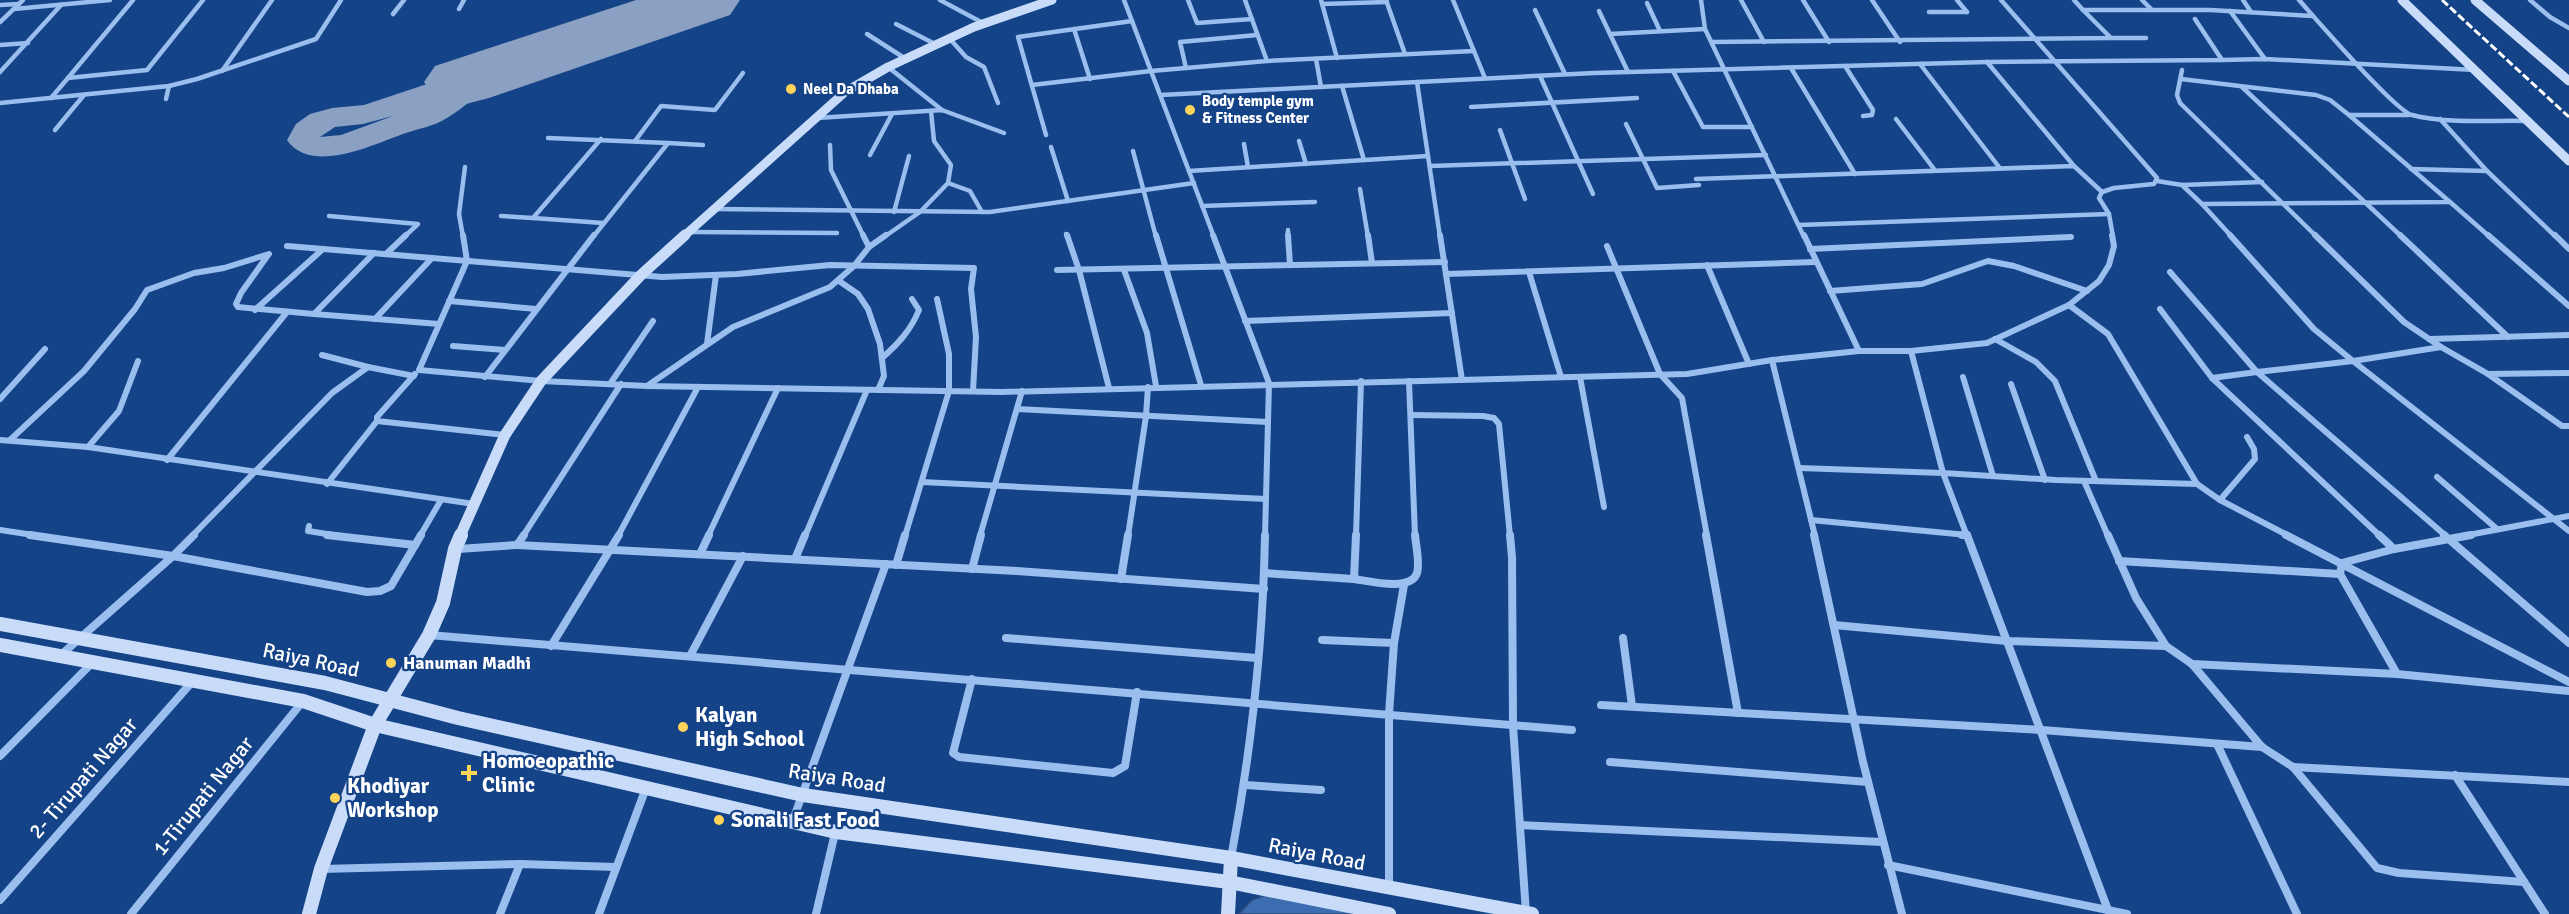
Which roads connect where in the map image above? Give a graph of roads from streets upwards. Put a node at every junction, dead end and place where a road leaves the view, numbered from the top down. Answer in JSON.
{"nodes":[{"id":1,"x":110,"y":0,"type":"edge"},
{"id":2,"x":133,"y":0,"type":"edge"},
{"id":3,"x":203,"y":0,"type":"edge"},
{"id":4,"x":272,"y":0,"type":"edge"},
{"id":5,"x":341,"y":0,"type":"edge"},
{"id":6,"x":404,"y":0,"type":"edge"},
{"id":7,"x":464,"y":0,"type":"edge"},
{"id":8,"x":940,"y":0,"type":"edge"},
{"id":9,"x":1052,"y":0,"type":"edge"},
{"id":10,"x":1124,"y":0,"type":"edge"},
{"id":11,"x":1188,"y":0,"type":"edge"},
{"id":12,"x":1245,"y":0,"type":"edge"},
{"id":13,"x":1454,"y":0,"type":"edge"},
{"id":14,"x":1701,"y":0,"type":"edge"},
{"id":15,"x":1741,"y":0,"type":"edge"},
{"id":16,"x":1803,"y":0,"type":"edge"},
{"id":17,"x":1872,"y":0,"type":"edge"},
{"id":18,"x":1957,"y":0,"type":"edge"},
{"id":19,"x":2001,"y":0,"type":"edge"},
{"id":20,"x":2074,"y":0,"type":"edge"},
{"id":21,"x":2142,"y":0,"type":"edge"},
{"id":22,"x":2243,"y":0,"type":"edge"},
{"id":23,"x":2299,"y":0,"type":"edge"},
{"id":24,"x":2402,"y":0,"type":"edge"},
{"id":25,"x":2475,"y":0,"type":"edge"},
{"id":26,"x":2529,"y":0,"type":"edge"},
{"id":27,"x":1387,"y":1,"type":"edge"},
{"id":28,"x":21,"y":2,"type":"edge"},
{"id":29,"x":1321,"y":2,"type":"edge"},
{"id":30,"x":1647,"y":3,"type":"dead end"},
{"id":31,"x":62,"y":4,"type":"junction"},
{"id":32,"x":0,"y":5,"type":"edge"},
{"id":33,"x":14,"y":9,"type":"junction"},
{"id":34,"x":459,"y":9,"type":"dead end"},
{"id":35,"x":1535,"y":10,"type":"dead end"},
{"id":36,"x":2084,"y":10,"type":"junction"},
{"id":37,"x":2152,"y":10,"type":"junction"},
{"id":38,"x":1599,"y":11,"type":"dead end"},
{"id":39,"x":2230,"y":11,"type":"junction"},
{"id":40,"x":1929,"y":12,"type":"dead end"},
{"id":41,"x":2251,"y":12,"type":"junction"},
{"id":42,"x":393,"y":14,"type":"dead end"},
{"id":43,"x":2313,"y":16,"type":"junction"},
{"id":44,"x":1252,"y":19,"type":"junction"},
{"id":45,"x":2196,"y":19,"type":"dead end"},
{"id":46,"x":1132,"y":21,"type":"junction"},
{"id":47,"x":0,"y":22,"type":"edge"},
{"id":48,"x":983,"y":23,"type":"junction"},
{"id":49,"x":896,"y":24,"type":"dead end"},
{"id":50,"x":2569,"y":28,"type":"edge"},
{"id":51,"x":1074,"y":29,"type":"junction"},
{"id":52,"x":1705,"y":29,"type":"junction"},
{"id":53,"x":1660,"y":31,"type":"junction"},
{"id":54,"x":867,"y":34,"type":"dead end"},
{"id":55,"x":1610,"y":34,"type":"junction"},
{"id":56,"x":1257,"y":35,"type":"junction"},
{"id":57,"x":2036,"y":38,"type":"junction"},
{"id":58,"x":2111,"y":38,"type":"junction"},
{"id":59,"x":2146,"y":38,"type":"dead end"},
{"id":60,"x":950,"y":39,"type":"junction"},
{"id":61,"x":1712,"y":42,"type":"junction"},
{"id":62,"x":1764,"y":42,"type":"junction"},
{"id":63,"x":1829,"y":42,"type":"junction"},
{"id":64,"x":1900,"y":42,"type":"junction"},
{"id":65,"x":28,"y":43,"type":"junction"},
{"id":66,"x":0,"y":45,"type":"edge"},
{"id":67,"x":938,"y":45,"type":"junction"},
{"id":68,"x":1474,"y":51,"type":"junction"},
{"id":69,"x":1405,"y":54,"type":"junction"},
{"id":70,"x":1337,"y":58,"type":"junction"},
{"id":71,"x":906,"y":59,"type":"junction"},
{"id":72,"x":1316,"y":59,"type":"junction"},
{"id":73,"x":2265,"y":59,"type":"junction"},
{"id":74,"x":2222,"y":60,"type":"junction"},
{"id":75,"x":1267,"y":62,"type":"junction"},
{"id":76,"x":1987,"y":62,"type":"junction"},
{"id":77,"x":2057,"y":63,"type":"junction"},
{"id":78,"x":2356,"y":63,"type":"junction"},
{"id":79,"x":1920,"y":64,"type":"junction"},
{"id":80,"x":1845,"y":66,"type":"junction"},
{"id":81,"x":888,"y":67,"type":"junction"},
{"id":82,"x":1186,"y":68,"type":"junction"},
{"id":83,"x":1791,"y":68,"type":"junction"},
{"id":84,"x":1725,"y":69,"type":"junction"},
{"id":85,"x":2182,"y":70,"type":"dead end"},
{"id":86,"x":2476,"y":70,"type":"junction"},
{"id":87,"x":222,"y":71,"type":"junction"},
{"id":88,"x":1152,"y":71,"type":"junction"},
{"id":89,"x":1673,"y":71,"type":"junction"},
{"id":90,"x":0,"y":72,"type":"edge"},
{"id":91,"x":1628,"y":72,"type":"junction"},
{"id":92,"x":743,"y":73,"type":"dead end"},
{"id":93,"x":1565,"y":74,"type":"junction"},
{"id":94,"x":1540,"y":76,"type":"junction"},
{"id":95,"x":68,"y":78,"type":"junction"},
{"id":96,"x":1485,"y":78,"type":"junction"},
{"id":97,"x":2567,"y":78,"type":"edge"},
{"id":98,"x":1090,"y":79,"type":"junction"},
{"id":99,"x":2181,"y":79,"type":"junction"},
{"id":100,"x":1417,"y":82,"type":"junction"},
{"id":101,"x":1032,"y":85,"type":"junction"},
{"id":102,"x":169,"y":86,"type":"junction"},
{"id":103,"x":1342,"y":86,"type":"junction"},
{"id":104,"x":1321,"y":87,"type":"junction"},
{"id":105,"x":2242,"y":87,"type":"junction"},
{"id":106,"x":84,"y":95,"type":"junction"},
{"id":107,"x":1161,"y":95,"type":"junction"},
{"id":108,"x":51,"y":98,"type":"junction"},
{"id":109,"x":1637,"y":98,"type":"dead end"},
{"id":110,"x":166,"y":99,"type":"dead end"},
{"id":111,"x":0,"y":103,"type":"edge"},
{"id":112,"x":998,"y":103,"type":"dead end"},
{"id":113,"x":1552,"y":103,"type":"junction"},
{"id":114,"x":1472,"y":107,"type":"dead end"},
{"id":115,"x":942,"y":110,"type":"junction"},
{"id":116,"x":931,"y":111,"type":"junction"},
{"id":117,"x":892,"y":114,"type":"junction"},
{"id":118,"x":2349,"y":115,"type":"junction"},
{"id":119,"x":2409,"y":115,"type":"junction"},
{"id":120,"x":1863,"y":116,"type":"dead end"},
{"id":121,"x":814,"y":118,"type":"junction"},
{"id":122,"x":1896,"y":119,"type":"dead end"},
{"id":123,"x":2440,"y":119,"type":"junction"},
{"id":124,"x":2528,"y":121,"type":"junction"},
{"id":125,"x":1626,"y":124,"type":"dead end"},
{"id":126,"x":1752,"y":127,"type":"junction"},
{"id":127,"x":55,"y":130,"type":"dead end"},
{"id":128,"x":1500,"y":130,"type":"dead end"},
{"id":129,"x":1004,"y":133,"type":"dead end"},
{"id":130,"x":1046,"y":135,"type":"dead end"},
{"id":131,"x":548,"y":138,"type":"dead end"},
{"id":132,"x":601,"y":139,"type":"junction"},
{"id":133,"x":635,"y":141,"type":"junction"},
{"id":134,"x":1299,"y":141,"type":"dead end"},
{"id":135,"x":668,"y":143,"type":"junction"},
{"id":136,"x":1244,"y":144,"type":"dead end"},
{"id":137,"x":704,"y":145,"type":"dead end"},
{"id":138,"x":830,"y":145,"type":"dead end"},
{"id":139,"x":1051,"y":147,"type":"dead end"},
{"id":140,"x":1133,"y":151,"type":"dead end"},
{"id":141,"x":870,"y":155,"type":"dead end"},
{"id":142,"x":1766,"y":155,"type":"junction"},
{"id":143,"x":909,"y":156,"type":"dead end"},
{"id":144,"x":1428,"y":156,"type":"junction"},
{"id":145,"x":1641,"y":158,"type":"junction"},
{"id":146,"x":1364,"y":160,"type":"junction"},
{"id":147,"x":1577,"y":160,"type":"junction"},
{"id":148,"x":2569,"y":161,"type":"edge"},
{"id":149,"x":1511,"y":163,"type":"junction"},
{"id":150,"x":1306,"y":164,"type":"junction"},
{"id":151,"x":1430,"y":166,"type":"junction"},
{"id":152,"x":2074,"y":166,"type":"junction"},
{"id":153,"x":465,"y":167,"type":"dead end"},
{"id":154,"x":1248,"y":167,"type":"junction"},
{"id":155,"x":1999,"y":167,"type":"junction"},
{"id":156,"x":1934,"y":169,"type":"junction"},
{"id":157,"x":2411,"y":169,"type":"junction"},
{"id":158,"x":1189,"y":171,"type":"junction"},
{"id":159,"x":2487,"y":171,"type":"junction"},
{"id":160,"x":1855,"y":174,"type":"junction"},
{"id":161,"x":1778,"y":177,"type":"junction"},
{"id":162,"x":1696,"y":179,"type":"dead end"},
{"id":163,"x":2157,"y":181,"type":"junction"},
{"id":164,"x":2262,"y":182,"type":"junction"},
{"id":165,"x":948,"y":183,"type":"junction"},
{"id":166,"x":1194,"y":183,"type":"junction"},
{"id":167,"x":2182,"y":185,"type":"junction"},
{"id":168,"x":1699,"y":186,"type":"dead end"},
{"id":169,"x":1360,"y":189,"type":"dead end"},
{"id":170,"x":1142,"y":190,"type":"junction"},
{"id":171,"x":2102,"y":192,"type":"junction"},
{"id":172,"x":1593,"y":194,"type":"dead end"},
{"id":173,"x":1525,"y":199,"type":"dead end"},
{"id":174,"x":1068,"y":201,"type":"junction"},
{"id":175,"x":1315,"y":202,"type":"dead end"},
{"id":176,"x":2450,"y":202,"type":"junction"},
{"id":177,"x":2366,"y":203,"type":"junction"},
{"id":178,"x":2202,"y":204,"type":"junction"},
{"id":179,"x":2284,"y":204,"type":"junction"},
{"id":180,"x":1202,"y":206,"type":"junction"},
{"id":181,"x":713,"y":209,"type":"junction"},
{"id":182,"x":850,"y":211,"type":"junction"},
{"id":183,"x":894,"y":212,"type":"junction"},
{"id":184,"x":920,"y":212,"type":"junction"},
{"id":185,"x":982,"y":212,"type":"junction"},
{"id":186,"x":2109,"y":214,"type":"junction"},
{"id":187,"x":329,"y":216,"type":"dead end"},
{"id":188,"x":501,"y":216,"type":"dead end"},
{"id":189,"x":533,"y":218,"type":"junction"},
{"id":190,"x":603,"y":223,"type":"junction"},
{"id":191,"x":1799,"y":225,"type":"junction"},
{"id":192,"x":1288,"y":230,"type":"dead end"},
{"id":193,"x":688,"y":232,"type":"junction"},
{"id":194,"x":837,"y":233,"type":"dead end"},
{"id":195,"x":1066,"y":234,"type":"dead end"},
{"id":196,"x":2071,"y":237,"type":"dead end"},
{"id":197,"x":287,"y":246,"type":"dead end"},
{"id":198,"x":1607,"y":246,"type":"dead end"},
{"id":199,"x":869,"y":247,"type":"junction"},
{"id":200,"x":323,"y":249,"type":"junction"},
{"id":201,"x":1810,"y":249,"type":"junction"},
{"id":202,"x":2569,"y":249,"type":"edge"},
{"id":203,"x":374,"y":253,"type":"junction"},
{"id":204,"x":386,"y":254,"type":"junction"},
{"id":205,"x":432,"y":258,"type":"junction"},
{"id":206,"x":467,"y":261,"type":"junction"},
{"id":207,"x":1444,"y":262,"type":"junction"},
{"id":208,"x":1815,"y":262,"type":"junction"},
{"id":209,"x":1372,"y":263,"type":"junction"},
{"id":210,"x":1290,"y":265,"type":"junction"},
{"id":211,"x":1707,"y":265,"type":"junction"},
{"id":212,"x":854,"y":266,"type":"junction"},
{"id":213,"x":1225,"y":266,"type":"junction"},
{"id":214,"x":1167,"y":268,"type":"junction"},
{"id":215,"x":1616,"y":268,"type":"junction"},
{"id":216,"x":566,"y":270,"type":"junction"},
{"id":217,"x":1056,"y":270,"type":"dead end"},
{"id":218,"x":1079,"y":270,"type":"junction"},
{"id":219,"x":1125,"y":270,"type":"junction"},
{"id":220,"x":1529,"y":272,"type":"junction"},
{"id":221,"x":2170,"y":272,"type":"dead end"},
{"id":222,"x":1446,"y":274,"type":"junction"},
{"id":223,"x":641,"y":275,"type":"junction"},
{"id":224,"x":716,"y":275,"type":"junction"},
{"id":225,"x":839,"y":281,"type":"junction"},
{"id":226,"x":1830,"y":291,"type":"junction"},
{"id":227,"x":2087,"y":291,"type":"junction"},
{"id":228,"x":912,"y":299,"type":"dead end"},
{"id":229,"x":937,"y":299,"type":"dead end"},
{"id":230,"x":449,"y":301,"type":"junction"},
{"id":231,"x":2069,"y":305,"type":"junction"},
{"id":232,"x":2569,"y":306,"type":"edge"},
{"id":233,"x":536,"y":309,"type":"junction"},
{"id":234,"x":2160,"y":309,"type":"dead end"},
{"id":235,"x":255,"y":310,"type":"junction"},
{"id":236,"x":287,"y":312,"type":"junction"},
{"id":237,"x":1452,"y":313,"type":"junction"},
{"id":238,"x":314,"y":314,"type":"junction"},
{"id":239,"x":375,"y":319,"type":"junction"},
{"id":240,"x":653,"y":321,"type":"dead end"},
{"id":241,"x":1245,"y":321,"type":"junction"},
{"id":242,"x":439,"y":324,"type":"junction"},
{"id":243,"x":2569,"y":335,"type":"edge"},
{"id":244,"x":2508,"y":337,"type":"junction"},
{"id":245,"x":1995,"y":339,"type":"junction"},
{"id":246,"x":2428,"y":339,"type":"junction"},
{"id":247,"x":706,"y":344,"type":"junction"},
{"id":248,"x":453,"y":346,"type":"dead end"},
{"id":249,"x":2441,"y":347,"type":"junction"},
{"id":250,"x":45,"y":349,"type":"dead end"},
{"id":251,"x":505,"y":350,"type":"junction"},
{"id":252,"x":1859,"y":351,"type":"junction"},
{"id":253,"x":1911,"y":351,"type":"junction"},
{"id":254,"x":322,"y":355,"type":"dead end"},
{"id":255,"x":882,"y":358,"type":"junction"},
{"id":256,"x":1772,"y":360,"type":"junction"},
{"id":257,"x":138,"y":361,"type":"dead end"},
{"id":258,"x":2353,"y":361,"type":"junction"},
{"id":259,"x":1749,"y":364,"type":"junction"},
{"id":260,"x":368,"y":367,"type":"junction"},
{"id":261,"x":419,"y":370,"type":"junction"},
{"id":262,"x":2257,"y":372,"type":"junction"},
{"id":263,"x":2569,"y":373,"type":"edge"},
{"id":264,"x":1660,"y":374,"type":"junction"},
{"id":265,"x":2488,"y":374,"type":"junction"},
{"id":266,"x":414,"y":376,"type":"junction"},
{"id":267,"x":485,"y":376,"type":"junction"},
{"id":268,"x":1580,"y":376,"type":"junction"},
{"id":269,"x":1561,"y":377,"type":"junction"},
{"id":270,"x":1963,"y":377,"type":"dead end"},
{"id":271,"x":2212,"y":378,"type":"junction"},
{"id":272,"x":1462,"y":380,"type":"junction"},
{"id":273,"x":541,"y":381,"type":"junction"},
{"id":274,"x":1361,"y":381,"type":"junction"},
{"id":275,"x":1409,"y":381,"type":"junction"},
{"id":276,"x":1269,"y":383,"type":"junction"},
{"id":277,"x":610,"y":384,"type":"junction"},
{"id":278,"x":621,"y":384,"type":"junction"},
{"id":279,"x":2011,"y":384,"type":"dead end"},
{"id":280,"x":1201,"y":385,"type":"junction"},
{"id":281,"x":647,"y":386,"type":"junction"},
{"id":282,"x":1156,"y":386,"type":"junction"},
{"id":283,"x":698,"y":387,"type":"junction"},
{"id":284,"x":1148,"y":387,"type":"junction"},
{"id":285,"x":778,"y":388,"type":"junction"},
{"id":286,"x":1109,"y":388,"type":"junction"},
{"id":287,"x":867,"y":390,"type":"junction"},
{"id":288,"x":878,"y":390,"type":"junction"},
{"id":289,"x":949,"y":391,"type":"junction"},
{"id":290,"x":1022,"y":391,"type":"junction"},
{"id":291,"x":973,"y":392,"type":"junction"},
{"id":292,"x":0,"y":399,"type":"edge"},
{"id":293,"x":1017,"y":409,"type":"junction"},
{"id":294,"x":1411,"y":415,"type":"junction"},
{"id":295,"x":1146,"y":416,"type":"junction"},
{"id":296,"x":377,"y":421,"type":"junction"},
{"id":297,"x":1268,"y":422,"type":"junction"},
{"id":298,"x":2565,"y":426,"type":"edge"},
{"id":299,"x":2569,"y":432,"type":"edge"},
{"id":300,"x":505,"y":435,"type":"junction"},
{"id":301,"x":2247,"y":436,"type":"dead end"},
{"id":302,"x":0,"y":440,"type":"edge"},
{"id":303,"x":10,"y":440,"type":"junction"},
{"id":304,"x":88,"y":447,"type":"junction"},
{"id":305,"x":167,"y":460,"type":"junction"},
{"id":306,"x":1799,"y":468,"type":"junction"},
{"id":307,"x":1943,"y":473,"type":"junction"},
{"id":308,"x":255,"y":474,"type":"junction"},
{"id":309,"x":1993,"y":476,"type":"junction"},
{"id":310,"x":2437,"y":477,"type":"dead end"},
{"id":311,"x":2045,"y":480,"type":"junction"},
{"id":312,"x":2084,"y":481,"type":"junction"},
{"id":313,"x":2096,"y":481,"type":"junction"},
{"id":314,"x":922,"y":482,"type":"junction"},
{"id":315,"x":327,"y":484,"type":"junction"},
{"id":316,"x":2197,"y":484,"type":"junction"},
{"id":317,"x":993,"y":486,"type":"junction"},
{"id":318,"x":1134,"y":491,"type":"junction"},
{"id":319,"x":1266,"y":499,"type":"junction"},
{"id":320,"x":441,"y":500,"type":"junction"},
{"id":321,"x":2220,"y":500,"type":"junction"},
{"id":322,"x":474,"y":504,"type":"junction"},
{"id":323,"x":1604,"y":507,"type":"dead end"},
{"id":324,"x":2569,"y":516,"type":"edge"},
{"id":325,"x":2553,"y":518,"type":"junction"},
{"id":326,"x":1811,"y":520,"type":"junction"},
{"id":327,"x":309,"y":526,"type":"dead end"},
{"id":328,"x":2497,"y":529,"type":"junction"},
{"id":329,"x":0,"y":530,"type":"edge"},
{"id":330,"x":2569,"y":531,"type":"edge"},
{"id":331,"x":1967,"y":535,"type":"junction"},
{"id":332,"x":2449,"y":539,"type":"junction"},
{"id":333,"x":415,"y":545,"type":"junction"},
{"id":334,"x":518,"y":545,"type":"junction"},
{"id":335,"x":455,"y":549,"type":"junction"},
{"id":336,"x":611,"y":549,"type":"junction"},
{"id":337,"x":2394,"y":549,"type":"junction"},
{"id":338,"x":700,"y":554,"type":"junction"},
{"id":339,"x":173,"y":556,"type":"junction"},
{"id":340,"x":743,"y":556,"type":"junction"},
{"id":341,"x":795,"y":559,"type":"junction"},
{"id":342,"x":2119,"y":561,"type":"junction"},
{"id":343,"x":2342,"y":563,"type":"junction"},
{"id":344,"x":886,"y":564,"type":"junction"},
{"id":345,"x":896,"y":565,"type":"junction"},
{"id":346,"x":972,"y":569,"type":"junction"},
{"id":347,"x":1264,"y":573,"type":"junction"},
{"id":348,"x":2340,"y":574,"type":"junction"},
{"id":349,"x":1121,"y":579,"type":"junction"},
{"id":350,"x":1354,"y":579,"type":"junction"},
{"id":351,"x":1404,"y":585,"type":"junction"},
{"id":352,"x":1264,"y":589,"type":"junction"},
{"id":353,"x":0,"y":624,"type":"edge"},
{"id":354,"x":1834,"y":625,"type":"junction"},
{"id":355,"x":429,"y":635,"type":"junction"},
{"id":356,"x":80,"y":638,"type":"junction"},
{"id":357,"x":1006,"y":638,"type":"dead end"},
{"id":358,"x":1623,"y":638,"type":"dead end"},
{"id":359,"x":1322,"y":640,"type":"dead end"},
{"id":360,"x":2007,"y":641,"type":"junction"},
{"id":361,"x":1394,"y":643,"type":"junction"},
{"id":362,"x":2569,"y":643,"type":"edge"},
{"id":363,"x":0,"y":645,"type":"edge"},
{"id":364,"x":551,"y":646,"type":"junction"},
{"id":365,"x":2166,"y":646,"type":"junction"},
{"id":366,"x":60,"y":656,"type":"junction"},
{"id":367,"x":690,"y":656,"type":"junction"},
{"id":368,"x":1257,"y":658,"type":"junction"},
{"id":369,"x":94,"y":661,"type":"junction"},
{"id":370,"x":2192,"y":664,"type":"junction"},
{"id":371,"x":849,"y":669,"type":"junction"},
{"id":372,"x":2397,"y":674,"type":"junction"},
{"id":373,"x":972,"y":679,"type":"junction"},
{"id":374,"x":193,"y":680,"type":"junction"},
{"id":375,"x":2569,"y":682,"type":"edge"},
{"id":376,"x":1137,"y":692,"type":"junction"},
{"id":377,"x":2568,"y":693,"type":"edge"},
{"id":378,"x":390,"y":699,"type":"junction"},
{"id":379,"x":303,"y":701,"type":"junction"},
{"id":380,"x":1253,"y":702,"type":"junction"},
{"id":381,"x":1601,"y":705,"type":"dead end"},
{"id":382,"x":1632,"y":706,"type":"junction"},
{"id":383,"x":1738,"y":713,"type":"junction"},
{"id":384,"x":1389,"y":714,"type":"junction"},
{"id":385,"x":1853,"y":721,"type":"junction"},
{"id":386,"x":375,"y":725,"type":"junction"},
{"id":387,"x":1513,"y":726,"type":"junction"},
{"id":388,"x":1572,"y":730,"type":"dead end"},
{"id":389,"x":2042,"y":730,"type":"junction"},
{"id":390,"x":2217,"y":744,"type":"junction"},
{"id":391,"x":2262,"y":747,"type":"junction"},
{"id":392,"x":0,"y":756,"type":"edge"},
{"id":393,"x":1610,"y":762,"type":"dead end"},
{"id":394,"x":2293,"y":767,"type":"junction"},
{"id":395,"x":2455,"y":775,"type":"junction"},
{"id":396,"x":2569,"y":782,"type":"edge"},
{"id":397,"x":1868,"y":783,"type":"junction"},
{"id":398,"x":1245,"y":785,"type":"junction"},
{"id":399,"x":646,"y":788,"type":"junction"},
{"id":400,"x":1321,"y":790,"type":"dead end"},
{"id":401,"x":803,"y":795,"type":"junction"},
{"id":402,"x":793,"y":821,"type":"junction"},
{"id":403,"x":1520,"y":825,"type":"junction"},
{"id":404,"x":836,"y":832,"type":"junction"},
{"id":405,"x":1882,"y":842,"type":"junction"},
{"id":406,"x":1231,"y":858,"type":"junction"},
{"id":407,"x":520,"y":864,"type":"junction"},
{"id":408,"x":1888,"y":865,"type":"junction"},
{"id":409,"x":616,"y":867,"type":"junction"},
{"id":410,"x":321,"y":869,"type":"junction"},
{"id":411,"x":1229,"y":882,"type":"junction"},
{"id":412,"x":2524,"y":882,"type":"junction"},
{"id":413,"x":1389,"y":889,"type":"junction"},
{"id":414,"x":0,"y":900,"type":"edge"},
{"id":415,"x":2108,"y":910,"type":"junction"},
{"id":416,"x":131,"y":914,"type":"edge"},
{"id":417,"x":309,"y":914,"type":"edge"},
{"id":418,"x":500,"y":914,"type":"edge"},
{"id":419,"x":599,"y":914,"type":"edge"},
{"id":420,"x":816,"y":914,"type":"edge"},
{"id":421,"x":1228,"y":914,"type":"edge"},
{"id":422,"x":1389,"y":914,"type":"edge"},
{"id":423,"x":1529,"y":914,"type":"edge"},
{"id":424,"x":1902,"y":914,"type":"edge"},
{"id":425,"x":2127,"y":914,"type":"edge"},
{"id":426,"x":2297,"y":914,"type":"edge"},
{"id":427,"x":2545,"y":914,"type":"edge"}],
"edges":[{"from":1,"to":31,"type":"street"},
{"from":2,"to":95,"type":"street"},
{"from":3,"to":95,"type":"street"},
{"from":4,"to":87,"type":"street"},
{"from":5,"to":87,"type":"street"},
{"from":6,"to":42,"type":"street"},
{"from":7,"to":34,"type":"street"},
{"from":8,"to":48,"type":"street"},
{"from":9,"to":48,"type":"street"},
{"from":10,"to":46,"type":"street"},
{"from":11,"to":44,"type":"street"},
{"from":12,"to":44,"type":"street"},
{"from":13,"to":68,"type":"street"},
{"from":14,"to":52,"type":"street"},
{"from":15,"to":62,"type":"street"},
{"from":16,"to":63,"type":"street"},
{"from":17,"to":64,"type":"street"},
{"from":18,"to":40,"type":"street"},
{"from":19,"to":57,"type":"street"},
{"from":20,"to":36,"type":"street"},
{"from":21,"to":37,"type":"street"},
{"from":22,"to":41,"type":"street"},
{"from":23,"to":43,"type":"street"},
{"from":24,"to":86,"type":"street"},
{"from":25,"to":97,"type":"street"},
{"from":26,"to":50,"type":"street"},
{"from":27,"to":29,"type":"street"},
{"from":27,"to":69,"type":"street"},
{"from":28,"to":32,"type":"street"},
{"from":28,"to":33,"type":"street"},
{"from":29,"to":70,"type":"street"},
{"from":30,"to":53,"type":"street"},
{"from":31,"to":33,"type":"street"},
{"from":31,"to":65,"type":"street"},
{"from":33,"to":47,"type":"street"},
{"from":35,"to":93,"type":"street"},
{"from":36,"to":37,"type":"street"},
{"from":36,"to":58,"type":"street"},
{"from":37,"to":39,"type":"street"},
{"from":38,"to":55,"type":"street"},
{"from":39,"to":41,"type":"street"},
{"from":39,"to":73,"type":"street"},
{"from":41,"to":43,"type":"street"},
{"from":43,"to":78,"type":"street"},
{"from":44,"to":56,"type":"street"},
{"from":45,"to":74,"type":"street"},
{"from":46,"to":51,"type":"street"},
{"from":46,"to":88,"type":"street"},
{"from":48,"to":60,"type":"street"},
{"from":49,"to":67,"type":"street"},
{"from":51,"to":98,"type":"street"},
{"from":51,"to":101,"type":"street"},
{"from":52,"to":53,"type":"street"},
{"from":52,"to":61,"type":"street"},
{"from":53,"to":55,"type":"street"},
{"from":54,"to":71,"type":"street"},
{"from":55,"to":91,"type":"street"},
{"from":56,"to":75,"type":"street"},
{"from":56,"to":82,"type":"street"},
{"from":57,"to":58,"type":"street"},
{"from":57,"to":64,"type":"street"},
{"from":57,"to":77,"type":"street"},
{"from":58,"to":59,"type":"street"},
{"from":60,"to":67,"type":"street"},
{"from":60,"to":112,"type":"street"},
{"from":61,"to":62,"type":"street"},
{"from":61,"to":84,"type":"street"},
{"from":62,"to":63,"type":"street"},
{"from":63,"to":64,"type":"street"},
{"from":65,"to":66,"type":"street"},
{"from":65,"to":90,"type":"street"},
{"from":67,"to":71,"type":"street"},
{"from":68,"to":69,"type":"street"},
{"from":68,"to":96,"type":"street"},
{"from":69,"to":70,"type":"street"},
{"from":70,"to":72,"type":"street"},
{"from":71,"to":81,"type":"street"},
{"from":72,"to":75,"type":"street"},
{"from":72,"to":104,"type":"street"},
{"from":73,"to":74,"type":"street"},
{"from":73,"to":78,"type":"street"},
{"from":74,"to":77,"type":"street"},
{"from":75,"to":82,"type":"street"},
{"from":76,"to":77,"type":"street"},
{"from":76,"to":79,"type":"street"},
{"from":76,"to":152,"type":"street"},
{"from":77,"to":163,"type":"street"},
{"from":78,"to":86,"type":"street"},
{"from":78,"to":119,"type":"street"},
{"from":79,"to":80,"type":"street"},
{"from":79,"to":155,"type":"street"},
{"from":80,"to":83,"type":"street"},
{"from":80,"to":120,"type":"street"},
{"from":81,"to":115,"type":"street"},
{"from":81,"to":121,"type":"street"},
{"from":82,"to":88,"type":"street"},
{"from":83,"to":84,"type":"street"},
{"from":83,"to":160,"type":"street"},
{"from":84,"to":89,"type":"street"},
{"from":84,"to":126,"type":"street"},
{"from":85,"to":99,"type":"street"},
{"from":86,"to":124,"type":"street"},
{"from":87,"to":102,"type":"street"},
{"from":88,"to":98,"type":"street"},
{"from":88,"to":107,"type":"street"},
{"from":89,"to":91,"type":"street"},
{"from":89,"to":126,"type":"street"},
{"from":91,"to":93,"type":"street"},
{"from":92,"to":133,"type":"street"},
{"from":93,"to":94,"type":"street"},
{"from":94,"to":96,"type":"street"},
{"from":94,"to":113,"type":"street"},
{"from":95,"to":108,"type":"street"},
{"from":96,"to":100,"type":"street"},
{"from":98,"to":101,"type":"street"},
{"from":99,"to":105,"type":"street"},
{"from":99,"to":164,"type":"street"},
{"from":100,"to":103,"type":"street"},
{"from":100,"to":144,"type":"street"},
{"from":101,"to":130,"type":"street"},
{"from":102,"to":106,"type":"street"},
{"from":102,"to":110,"type":"street"},
{"from":103,"to":104,"type":"street"},
{"from":103,"to":146,"type":"street"},
{"from":104,"to":107,"type":"street"},
{"from":105,"to":118,"type":"street"},
{"from":105,"to":177,"type":"street"},
{"from":106,"to":108,"type":"street"},
{"from":106,"to":127,"type":"street"},
{"from":107,"to":158,"type":"street"},
{"from":108,"to":111,"type":"street"},
{"from":109,"to":113,"type":"street"},
{"from":113,"to":114,"type":"street"},
{"from":113,"to":147,"type":"street"},
{"from":115,"to":116,"type":"street"},
{"from":115,"to":129,"type":"street"},
{"from":116,"to":117,"type":"street"},
{"from":116,"to":165,"type":"street"},
{"from":117,"to":121,"type":"street"},
{"from":117,"to":141,"type":"street"},
{"from":118,"to":119,"type":"street"},
{"from":118,"to":157,"type":"street"},
{"from":119,"to":123,"type":"street"},
{"from":121,"to":181,"type":"street"},
{"from":122,"to":156,"type":"street"},
{"from":123,"to":124,"type":"street"},
{"from":123,"to":159,"type":"street"},
{"from":124,"to":148,"type":"street"},
{"from":125,"to":145,"type":"street"},
{"from":126,"to":142,"type":"street"},
{"from":128,"to":149,"type":"street"},
{"from":131,"to":132,"type":"street"},
{"from":132,"to":133,"type":"street"},
{"from":132,"to":189,"type":"street"},
{"from":133,"to":135,"type":"street"},
{"from":134,"to":150,"type":"street"},
{"from":135,"to":137,"type":"street"},
{"from":135,"to":190,"type":"street"},
{"from":136,"to":154,"type":"street"},
{"from":138,"to":182,"type":"street"},
{"from":139,"to":174,"type":"street"},
{"from":140,"to":170,"type":"street"},
{"from":142,"to":145,"type":"street"},
{"from":142,"to":161,"type":"street"},
{"from":143,"to":183,"type":"street"},
{"from":144,"to":146,"type":"street"},
{"from":144,"to":151,"type":"street"},
{"from":145,"to":147,"type":"street"},
{"from":145,"to":168,"type":"street"},
{"from":146,"to":150,"type":"street"},
{"from":147,"to":149,"type":"street"},
{"from":147,"to":172,"type":"street"},
{"from":149,"to":151,"type":"street"},
{"from":149,"to":173,"type":"street"},
{"from":150,"to":154,"type":"street"},
{"from":151,"to":207,"type":"street"},
{"from":152,"to":155,"type":"street"},
{"from":152,"to":171,"type":"street"},
{"from":153,"to":206,"type":"street"},
{"from":154,"to":158,"type":"street"},
{"from":155,"to":156,"type":"street"},
{"from":156,"to":160,"type":"street"},
{"from":157,"to":159,"type":"street"},
{"from":157,"to":176,"type":"street"},
{"from":158,"to":166,"type":"street"},
{"from":159,"to":202,"type":"street"},
{"from":160,"to":161,"type":"street"},
{"from":161,"to":162,"type":"street"},
{"from":161,"to":191,"type":"street"},
{"from":163,"to":167,"type":"street"},
{"from":163,"to":171,"type":"street"},
{"from":164,"to":167,"type":"street"},
{"from":164,"to":179,"type":"street"},
{"from":165,"to":184,"type":"street"},
{"from":165,"to":185,"type":"street"},
{"from":166,"to":170,"type":"street"},
{"from":166,"to":180,"type":"street"},
{"from":167,"to":178,"type":"street"},
{"from":169,"to":209,"type":"street"},
{"from":170,"to":174,"type":"street"},
{"from":170,"to":214,"type":"street"},
{"from":171,"to":186,"type":"street"},
{"from":174,"to":185,"type":"street"},
{"from":175,"to":180,"type":"street"},
{"from":176,"to":177,"type":"street"},
{"from":176,"to":232,"type":"street"},
{"from":177,"to":179,"type":"street"},
{"from":177,"to":244,"type":"street"},
{"from":178,"to":179,"type":"street"},
{"from":178,"to":258,"type":"street"},
{"from":179,"to":246,"type":"street"},
{"from":180,"to":213,"type":"street"},
{"from":181,"to":182,"type":"street"},
{"from":181,"to":193,"type":"street"},
{"from":182,"to":183,"type":"street"},
{"from":182,"to":199,"type":"street"},
{"from":183,"to":184,"type":"street"},
{"from":184,"to":185,"type":"street"},
{"from":184,"to":199,"type":"street"},
{"from":186,"to":191,"type":"street"},
{"from":186,"to":227,"type":"street"},
{"from":187,"to":204,"type":"street"},
{"from":188,"to":189,"type":"street"},
{"from":189,"to":190,"type":"street"},
{"from":190,"to":216,"type":"street"},
{"from":191,"to":201,"type":"street"},
{"from":192,"to":210,"type":"street"},
{"from":193,"to":194,"type":"street"},
{"from":193,"to":223,"type":"street"},
{"from":195,"to":218,"type":"street"},
{"from":196,"to":201,"type":"street"},
{"from":197,"to":200,"type":"street"},
{"from":198,"to":215,"type":"street"},
{"from":199,"to":212,"type":"street"},
{"from":200,"to":203,"type":"street"},
{"from":200,"to":235,"type":"street"},
{"from":201,"to":208,"type":"street"},
{"from":203,"to":204,"type":"street"},
{"from":203,"to":238,"type":"street"},
{"from":204,"to":205,"type":"street"},
{"from":205,"to":206,"type":"street"},
{"from":205,"to":239,"type":"street"},
{"from":206,"to":216,"type":"street"},
{"from":206,"to":230,"type":"street"},
{"from":207,"to":209,"type":"street"},
{"from":207,"to":222,"type":"street"},
{"from":208,"to":211,"type":"street"},
{"from":208,"to":226,"type":"street"},
{"from":209,"to":210,"type":"street"},
{"from":210,"to":213,"type":"street"},
{"from":211,"to":215,"type":"street"},
{"from":211,"to":259,"type":"street"},
{"from":212,"to":224,"type":"street"},
{"from":212,"to":225,"type":"street"},
{"from":212,"to":291,"type":"street"},
{"from":213,"to":214,"type":"street"},
{"from":213,"to":241,"type":"street"},
{"from":214,"to":219,"type":"street"},
{"from":214,"to":280,"type":"street"},
{"from":215,"to":220,"type":"street"},
{"from":215,"to":264,"type":"street"},
{"from":216,"to":223,"type":"street"},
{"from":216,"to":233,"type":"street"},
{"from":217,"to":218,"type":"street"},
{"from":218,"to":219,"type":"street"},
{"from":218,"to":286,"type":"street"},
{"from":219,"to":282,"type":"street"},
{"from":220,"to":222,"type":"street"},
{"from":220,"to":269,"type":"street"},
{"from":221,"to":262,"type":"street"},
{"from":222,"to":237,"type":"street"},
{"from":223,"to":224,"type":"street"},
{"from":223,"to":273,"type":"street"},
{"from":224,"to":247,"type":"street"},
{"from":225,"to":247,"type":"street"},
{"from":225,"to":255,"type":"street"},
{"from":226,"to":227,"type":"street"},
{"from":226,"to":252,"type":"street"},
{"from":227,"to":231,"type":"street"},
{"from":228,"to":255,"type":"street"},
{"from":229,"to":289,"type":"street"},
{"from":230,"to":233,"type":"street"},
{"from":230,"to":242,"type":"street"},
{"from":231,"to":245,"type":"street"},
{"from":231,"to":316,"type":"street"},
{"from":233,"to":251,"type":"street"},
{"from":234,"to":271,"type":"street"},
{"from":235,"to":236,"type":"street"},
{"from":235,"to":303,"type":"street"},
{"from":236,"to":238,"type":"street"},
{"from":236,"to":305,"type":"street"},
{"from":237,"to":241,"type":"street"},
{"from":237,"to":272,"type":"street"},
{"from":238,"to":239,"type":"street"},
{"from":239,"to":242,"type":"street"},
{"from":240,"to":277,"type":"street"},
{"from":241,"to":276,"type":"street"},
{"from":242,"to":261,"type":"street"},
{"from":243,"to":244,"type":"street"},
{"from":244,"to":246,"type":"street"},
{"from":245,"to":253,"type":"street"},
{"from":245,"to":313,"type":"street"},
{"from":246,"to":249,"type":"street"},
{"from":247,"to":281,"type":"street"},
{"from":248,"to":251,"type":"street"},
{"from":249,"to":258,"type":"street"},
{"from":249,"to":265,"type":"street"},
{"from":250,"to":292,"type":"street"},
{"from":251,"to":267,"type":"street"},
{"from":252,"to":253,"type":"street"},
{"from":252,"to":256,"type":"street"},
{"from":253,"to":307,"type":"street"},
{"from":254,"to":260,"type":"street"},
{"from":255,"to":288,"type":"street"},
{"from":256,"to":259,"type":"street"},
{"from":256,"to":306,"type":"street"},
{"from":257,"to":304,"type":"street"},
{"from":258,"to":262,"type":"street"},
{"from":258,"to":325,"type":"street"},
{"from":259,"to":264,"type":"street"},
{"from":260,"to":266,"type":"street"},
{"from":260,"to":308,"type":"street"},
{"from":261,"to":266,"type":"street"},
{"from":261,"to":267,"type":"street"},
{"from":262,"to":271,"type":"street"},
{"from":262,"to":332,"type":"street"},
{"from":263,"to":265,"type":"street"},
{"from":264,"to":268,"type":"street"},
{"from":264,"to":383,"type":"street"},
{"from":265,"to":298,"type":"street"},
{"from":266,"to":296,"type":"street"},
{"from":267,"to":273,"type":"street"},
{"from":268,"to":269,"type":"street"},
{"from":268,"to":323,"type":"street"},
{"from":269,"to":272,"type":"street"},
{"from":270,"to":309,"type":"street"},
{"from":271,"to":337,"type":"street"},
{"from":272,"to":275,"type":"street"},
{"from":273,"to":277,"type":"street"},
{"from":273,"to":300,"type":"street"},
{"from":274,"to":275,"type":"street"},
{"from":274,"to":276,"type":"street"},
{"from":274,"to":350,"type":"street"},
{"from":275,"to":294,"type":"street"},
{"from":276,"to":280,"type":"street"},
{"from":276,"to":297,"type":"street"},
{"from":277,"to":278,"type":"street"},
{"from":278,"to":281,"type":"street"},
{"from":278,"to":334,"type":"street"},
{"from":279,"to":311,"type":"street"},
{"from":280,"to":282,"type":"street"},
{"from":281,"to":283,"type":"street"},
{"from":282,"to":284,"type":"street"},
{"from":283,"to":285,"type":"street"},
{"from":283,"to":336,"type":"street"},
{"from":284,"to":286,"type":"street"},
{"from":284,"to":295,"type":"street"},
{"from":285,"to":287,"type":"street"},
{"from":285,"to":338,"type":"street"},
{"from":286,"to":290,"type":"street"},
{"from":287,"to":288,"type":"street"},
{"from":287,"to":341,"type":"street"},
{"from":288,"to":289,"type":"street"},
{"from":289,"to":291,"type":"street"},
{"from":289,"to":314,"type":"street"},
{"from":290,"to":291,"type":"street"},
{"from":290,"to":293,"type":"street"},
{"from":293,"to":295,"type":"street"},
{"from":293,"to":317,"type":"street"},
{"from":294,"to":351,"type":"street"},
{"from":294,"to":387,"type":"street"},
{"from":295,"to":297,"type":"street"},
{"from":295,"to":318,"type":"street"},
{"from":296,"to":300,"type":"street"},
{"from":296,"to":315,"type":"street"},
{"from":297,"to":319,"type":"street"},
{"from":298,"to":299,"type":"street"},
{"from":300,"to":322,"type":"street"},
{"from":301,"to":321,"type":"street"},
{"from":302,"to":303,"type":"street"},
{"from":303,"to":304,"type":"street"},
{"from":304,"to":305,"type":"street"},
{"from":305,"to":308,"type":"street"},
{"from":306,"to":307,"type":"street"},
{"from":306,"to":326,"type":"street"},
{"from":307,"to":309,"type":"street"},
{"from":307,"to":331,"type":"street"},
{"from":308,"to":315,"type":"street"},
{"from":308,"to":339,"type":"street"},
{"from":309,"to":311,"type":"street"},
{"from":310,"to":328,"type":"street"},
{"from":311,"to":312,"type":"street"},
{"from":312,"to":313,"type":"street"},
{"from":312,"to":342,"type":"street"},
{"from":313,"to":316,"type":"street"},
{"from":314,"to":317,"type":"street"},
{"from":314,"to":345,"type":"street"},
{"from":315,"to":320,"type":"street"},
{"from":316,"to":321,"type":"street"},
{"from":317,"to":318,"type":"street"},
{"from":317,"to":346,"type":"street"},
{"from":318,"to":319,"type":"street"},
{"from":318,"to":349,"type":"street"},
{"from":319,"to":347,"type":"street"},
{"from":320,"to":322,"type":"street"},
{"from":320,"to":333,"type":"street"},
{"from":321,"to":343,"type":"street"},
{"from":322,"to":335,"type":"street"},
{"from":324,"to":325,"type":"street"},
{"from":325,"to":328,"type":"street"},
{"from":325,"to":330,"type":"street"},
{"from":326,"to":331,"type":"street"},
{"from":326,"to":354,"type":"street"},
{"from":327,"to":333,"type":"street"},
{"from":328,"to":332,"type":"street"},
{"from":329,"to":339,"type":"street"},
{"from":331,"to":360,"type":"street"},
{"from":332,"to":337,"type":"street"},
{"from":332,"to":362,"type":"street"},
{"from":333,"to":339,"type":"street"},
{"from":334,"to":335,"type":"street"},
{"from":334,"to":336,"type":"street"},
{"from":335,"to":355,"type":"street"},
{"from":336,"to":338,"type":"street"},
{"from":336,"to":364,"type":"street"},
{"from":337,"to":343,"type":"street"},
{"from":338,"to":340,"type":"street"},
{"from":339,"to":356,"type":"street"},
{"from":340,"to":341,"type":"street"},
{"from":340,"to":367,"type":"street"},
{"from":341,"to":344,"type":"street"},
{"from":342,"to":348,"type":"street"},
{"from":342,"to":365,"type":"street"},
{"from":343,"to":348,"type":"street"},
{"from":343,"to":375,"type":"street"},
{"from":344,"to":345,"type":"street"},
{"from":344,"to":371,"type":"street"},
{"from":345,"to":346,"type":"street"},
{"from":346,"to":349,"type":"street"},
{"from":347,"to":350,"type":"street"},
{"from":347,"to":352,"type":"street"},
{"from":348,"to":372,"type":"street"},
{"from":349,"to":352,"type":"street"},
{"from":350,"to":351,"type":"street"},
{"from":351,"to":361,"type":"street"},
{"from":352,"to":368,"type":"street"},
{"from":353,"to":356,"type":"street","name":"Raiya Road"},
{"from":354,"to":360,"type":"street"},
{"from":354,"to":385,"type":"street"},
{"from":355,"to":364,"type":"street"},
{"from":355,"to":378,"type":"street"},
{"from":356,"to":366,"type":"street"},
{"from":356,"to":378,"type":"street","name":"Raiya Road"},
{"from":357,"to":368,"type":"street"},
{"from":358,"to":382,"type":"street"},
{"from":359,"to":361,"type":"street"},
{"from":360,"to":365,"type":"street"},
{"from":360,"to":389,"type":"street"},
{"from":361,"to":384,"type":"street"},
{"from":363,"to":366,"type":"street"},
{"from":364,"to":367,"type":"street"},
{"from":365,"to":370,"type":"street"},
{"from":366,"to":369,"type":"street"},
{"from":367,"to":371,"type":"street"},
{"from":368,"to":380,"type":"street"},
{"from":369,"to":374,"type":"street"},
{"from":369,"to":392,"type":"street"},
{"from":370,"to":372,"type":"street"},
{"from":370,"to":391,"type":"street"},
{"from":371,"to":373,"type":"street"},
{"from":371,"to":401,"type":"street"},
{"from":372,"to":377,"type":"street"},
{"from":373,"to":376,"type":"street"},
{"from":373,"to":376,"type":"street"},
{"from":374,"to":379,"type":"street"},
{"from":374,"to":414,"type":"street","name":"2- Tirupati Nagar"},
{"from":376,"to":380,"type":"street"},
{"from":378,"to":386,"type":"street"},
{"from":378,"to":401,"type":"street","name":"Raiya Road"},
{"from":379,"to":386,"type":"street"},
{"from":379,"to":416,"type":"street","name":"1-Tirupati Nagar"},
{"from":380,"to":384,"type":"street"},
{"from":380,"to":398,"type":"street"},
{"from":381,"to":382,"type":"street"},
{"from":382,"to":383,"type":"street"},
{"from":383,"to":385,"type":"street"},
{"from":384,"to":387,"type":"street"},
{"from":384,"to":413,"type":"street"},
{"from":385,"to":389,"type":"street"},
{"from":385,"to":397,"type":"street"},
{"from":386,"to":399,"type":"street"},
{"from":386,"to":410,"type":"street"},
{"from":387,"to":388,"type":"street"},
{"from":387,"to":403,"type":"street"},
{"from":389,"to":390,"type":"street"},
{"from":389,"to":415,"type":"street"},
{"from":390,"to":391,"type":"street"},
{"from":390,"to":426,"type":"street"},
{"from":391,"to":394,"type":"street"},
{"from":393,"to":397,"type":"street"},
{"from":394,"to":395,"type":"street"},
{"from":394,"to":412,"type":"street"},
{"from":395,"to":396,"type":"street"},
{"from":395,"to":412,"type":"street"},
{"from":397,"to":405,"type":"street"},
{"from":398,"to":400,"type":"street"},
{"from":398,"to":406,"type":"street"},
{"from":399,"to":402,"type":"street"},
{"from":399,"to":409,"type":"street"},
{"from":401,"to":402,"type":"street"},
{"from":401,"to":406,"type":"street","name":"Raiya Road"},
{"from":402,"to":404,"type":"street"},
{"from":403,"to":405,"type":"street"},
{"from":403,"to":423,"type":"street"},
{"from":404,"to":411,"type":"street"},
{"from":404,"to":420,"type":"street"},
{"from":405,"to":408,"type":"street"},
{"from":406,"to":411,"type":"street"},
{"from":406,"to":413,"type":"street","name":"Raiya Road"},
{"from":407,"to":409,"type":"street"},
{"from":407,"to":410,"type":"street"},
{"from":407,"to":418,"type":"street"},
{"from":408,"to":415,"type":"street"},
{"from":408,"to":424,"type":"street"},
{"from":409,"to":419,"type":"street"},
{"from":410,"to":417,"type":"street"},
{"from":411,"to":421,"type":"street"},
{"from":411,"to":422,"type":"street"},
{"from":412,"to":427,"type":"street"},
{"from":413,"to":423,"type":"street","name":"Raiya Road"},
{"from":415,"to":425,"type":"street"}]}
